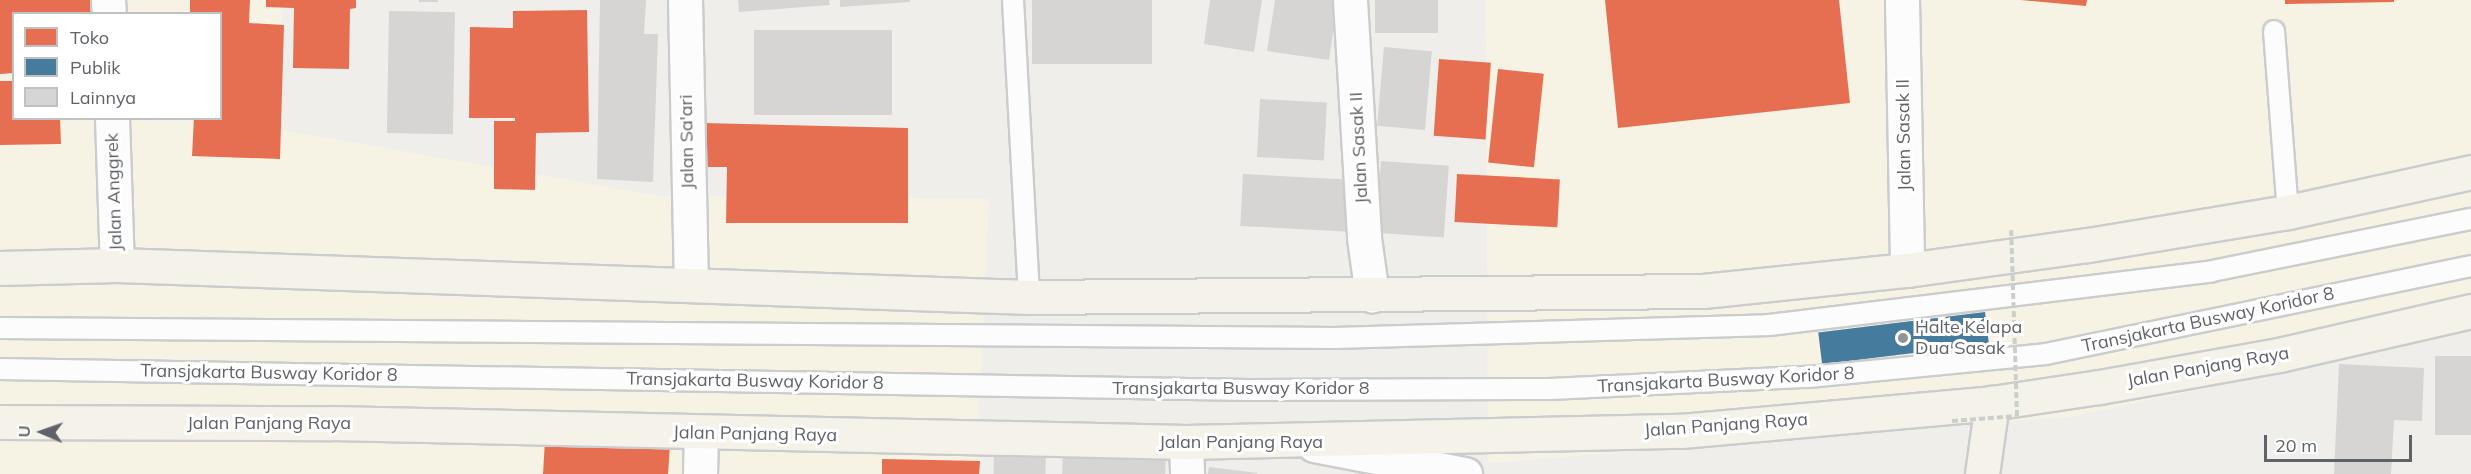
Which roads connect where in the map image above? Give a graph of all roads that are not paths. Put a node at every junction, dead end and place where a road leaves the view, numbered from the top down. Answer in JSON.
{"nodes":[{"id":1,"x":685,"y":0,"type":"edge"},
{"id":2,"x":1012,"y":0,"type":"edge"},
{"id":3,"x":1350,"y":0,"type":"edge"},
{"id":4,"x":1902,"y":0,"type":"edge"},
{"id":5,"x":2274,"y":31,"type":"dead end"},
{"id":6,"x":112,"y":120,"type":"edge"},
{"id":7,"x":2471,"y":172,"type":"edge"},
{"id":8,"x":2288,"y":212,"type":"junction"},
{"id":9,"x":2471,"y":219,"type":"edge"},
{"id":10,"x":117,"y":265,"type":"junction"},
{"id":11,"x":2471,"y":266,"type":"edge"},
{"id":12,"x":0,"y":268,"type":"edge"},
{"id":13,"x":1907,"y":270,"type":"junction"},
{"id":14,"x":691,"y":284,"type":"junction"},
{"id":15,"x":1372,"y":295,"type":"junction"},
{"id":16,"x":1029,"y":297,"type":"junction"},
{"id":17,"x":2471,"y":311,"type":"edge"},
{"id":18,"x":0,"y":328,"type":"edge"},
{"id":19,"x":0,"y":369,"type":"edge"},
{"id":20,"x":1992,"y":403,"type":"junction"},
{"id":21,"x":0,"y":422,"type":"edge"},
{"id":22,"x":701,"y":433,"type":"junction"},
{"id":23,"x":1302,"y":442,"type":"junction"},
{"id":24,"x":1187,"y":458,"type":"edge"},
{"id":25,"x":700,"y":474,"type":"edge"},
{"id":26,"x":1465,"y":474,"type":"edge"},
{"id":27,"x":1982,"y":474,"type":"edge"}],
"edges":[{"from":1,"to":14,"type":"street","name":"Jalan Sa'ari"},
{"from":2,"to":16,"type":"lane"},
{"from":3,"to":15,"type":"street","name":"Jalan Sasak II"},
{"from":4,"to":13,"type":"street","name":"Jalan Sasak II"},
{"from":5,"to":8,"type":"lane"},
{"from":6,"to":10,"type":"street","name":"Jalan Anggrek"},
{"from":7,"to":8,"type":"main road"},
{"from":8,"to":13,"type":"main road"},
{"from":9,"to":18,"type":"lane"},
{"from":10,"to":12,"type":"main road"},
{"from":10,"to":14,"type":"main road"},
{"from":11,"to":19,"type":"lane","name":"Transjakarta Busway Koridor 8"},
{"from":13,"to":15,"type":"main road"},
{"from":14,"to":16,"type":"main road"},
{"from":15,"to":16,"type":"main road"},
{"from":17,"to":20,"type":"main road","name":"Jalan Panjang Raya"},
{"from":20,"to":23,"type":"main road","name":"Jalan Panjang Raya"},
{"from":20,"to":27,"type":"main road"},
{"from":21,"to":22,"type":"main road","name":"Jalan Panjang Raya"},
{"from":22,"to":24,"type":"main road","name":"Jalan Panjang Raya"},
{"from":22,"to":25,"type":"street"},
{"from":23,"to":24,"type":"main road","name":"Jalan Panjang Raya"},
{"from":23,"to":26,"type":"street"}]}
